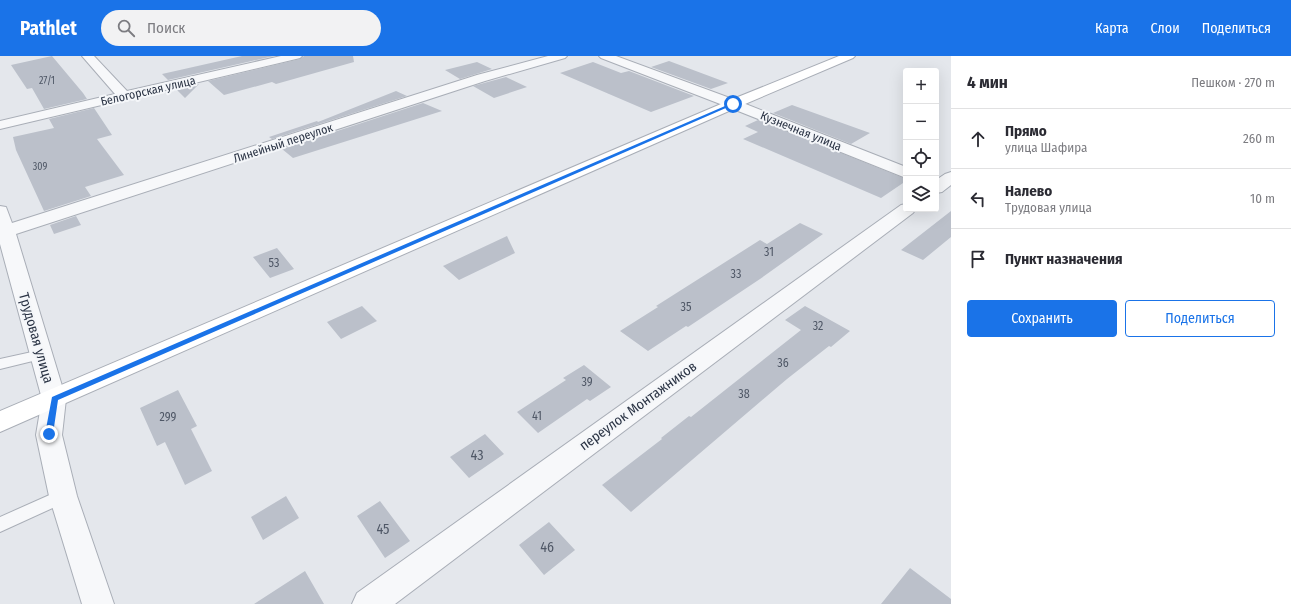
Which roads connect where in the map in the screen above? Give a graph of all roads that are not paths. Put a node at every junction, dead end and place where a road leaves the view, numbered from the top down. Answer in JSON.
{"nodes":[{"id":1,"x":88,"y":56,"type":"edge"},
{"id":2,"x":296,"y":56,"type":"edge"},
{"id":3,"x":561,"y":56,"type":"edge"},
{"id":4,"x":605,"y":56,"type":"edge"},
{"id":5,"x":849,"y":56,"type":"edge"},
{"id":6,"x":124,"y":96,"type":"junction"},
{"id":7,"x":733,"y":104,"type":"junction"},
{"id":8,"x":0,"y":125,"type":"edge"},
{"id":9,"x":903,"y":172,"type":"edge"},
{"id":10,"x":903,"y":212,"type":"edge"},
{"id":11,"x":2,"y":221,"type":"edge"},
{"id":12,"x":41,"y":355,"type":"junction"},
{"id":13,"x":0,"y":364,"type":"edge"},
{"id":14,"x":54,"y":399,"type":"junction"},
{"id":15,"x":0,"y":422,"type":"edge"},
{"id":16,"x":63,"y":496,"type":"junction"},
{"id":17,"x":0,"y":526,"type":"edge"},
{"id":18,"x":98,"y":604,"type":"edge"},
{"id":19,"x":368,"y":604,"type":"edge"}],
"edges":[{"from":1,"to":6,"type":"street"},
{"from":2,"to":6,"type":"street","name":"Белогорская улица"},
{"from":3,"to":11,"type":"street","name":"Линейный переулок"},
{"from":4,"to":7,"type":"street","name":"Кузнечная улица"},
{"from":5,"to":7,"type":"street"},
{"from":6,"to":8,"type":"street","name":"Белогорская улица"},
{"from":7,"to":9,"type":"street","name":"Кузнечная улица"},
{"from":7,"to":14,"type":"street"},
{"from":10,"to":19,"type":"street","name":"переулок Монтажников"},
{"from":11,"to":12,"type":"street","name":"Трудовая улица"},
{"from":12,"to":13,"type":"lane"},
{"from":12,"to":14,"type":"street","name":"Трудовая улица"},
{"from":14,"to":15,"type":"street"},
{"from":14,"to":16,"type":"street","name":"Трудовая улица"},
{"from":16,"to":17,"type":"lane"},
{"from":16,"to":18,"type":"street","name":"Трудовая улица"}]}
